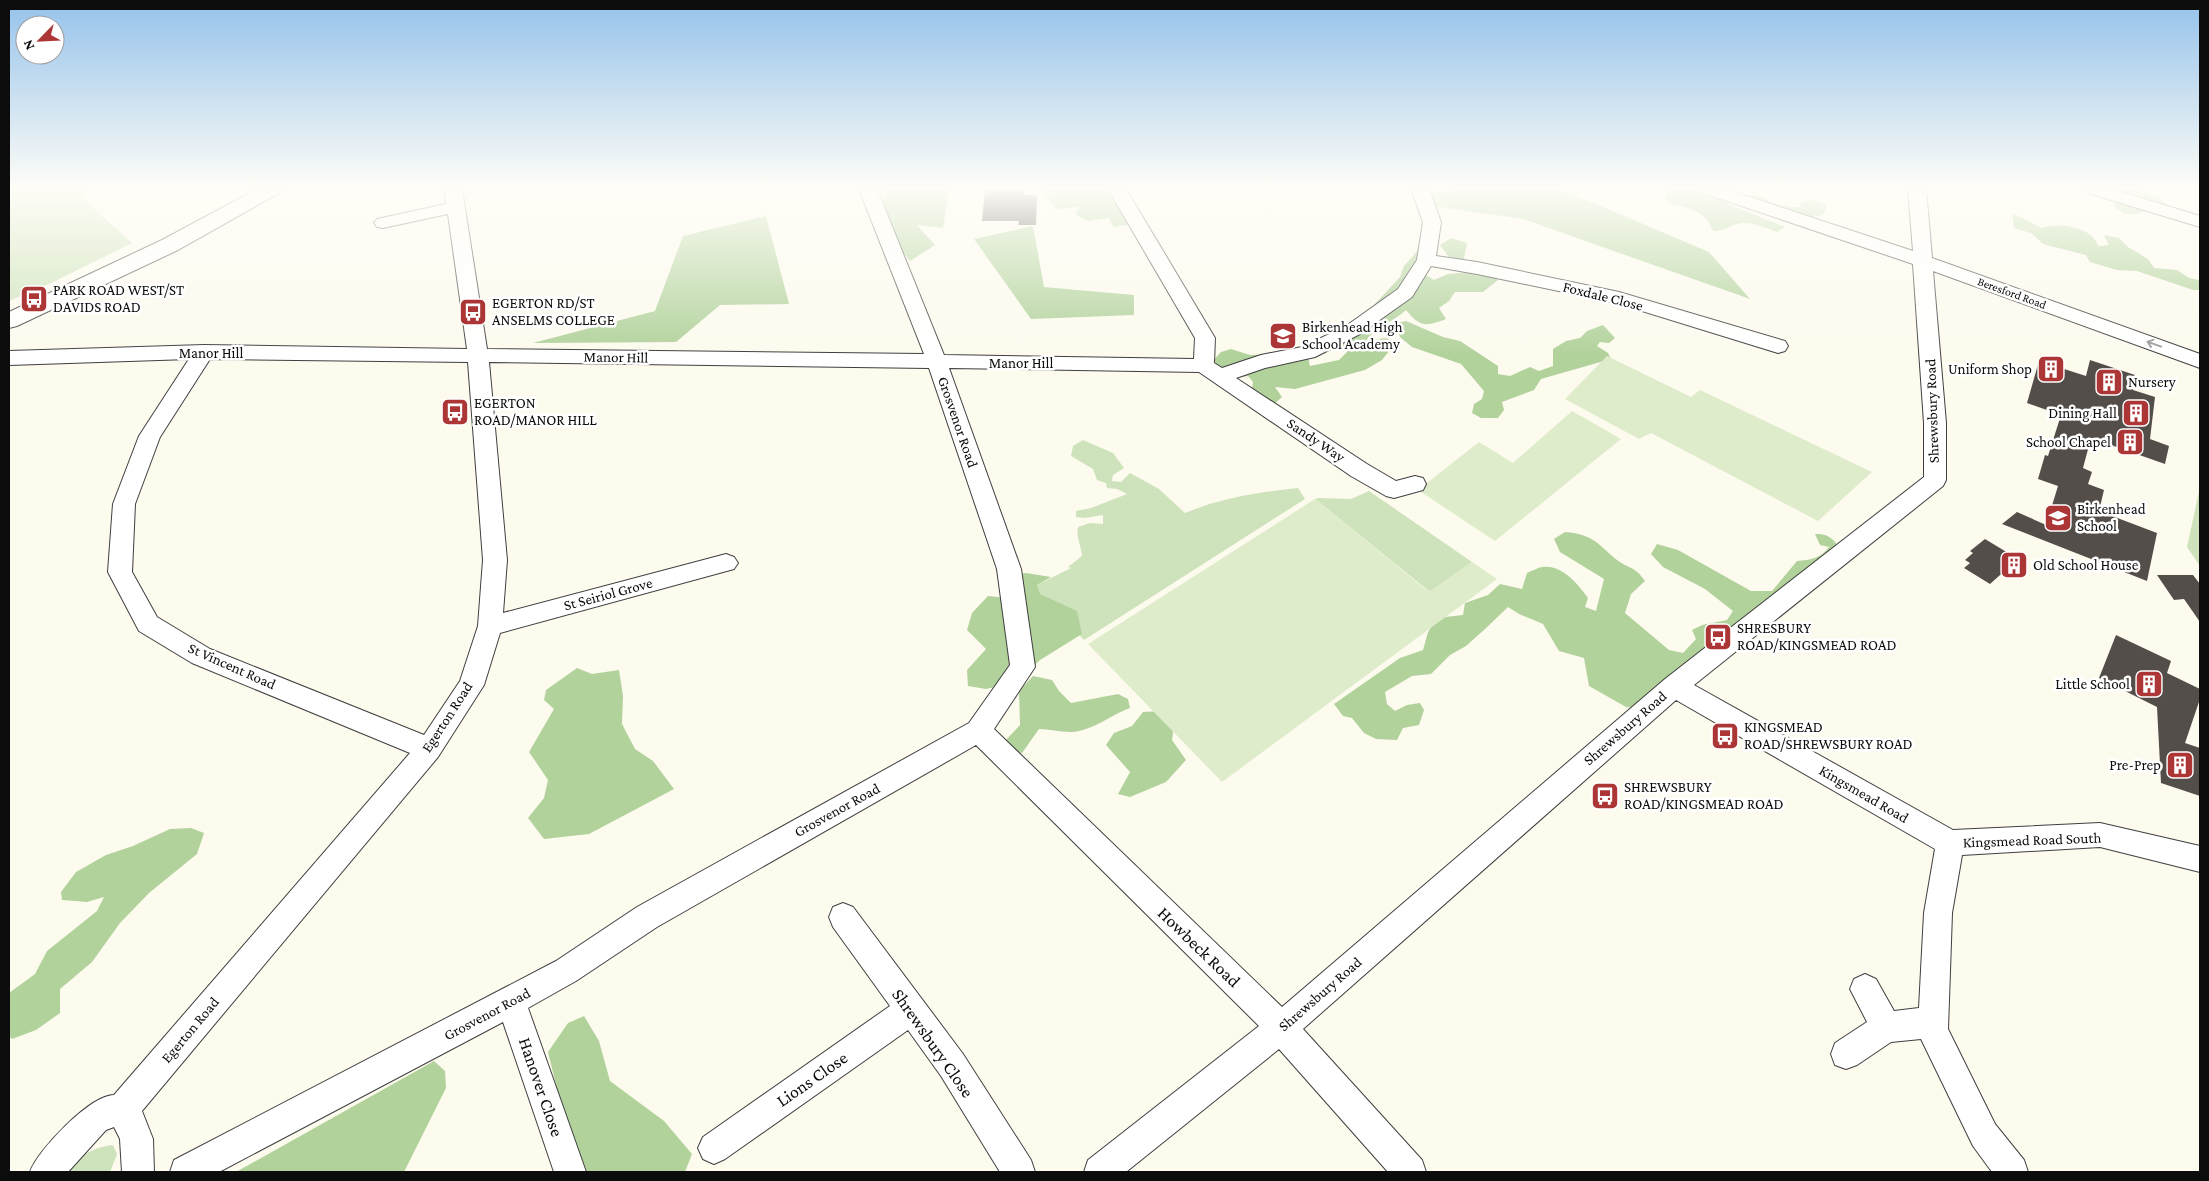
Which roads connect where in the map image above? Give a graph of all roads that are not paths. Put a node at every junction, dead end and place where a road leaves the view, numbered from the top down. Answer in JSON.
{"nodes":[{"id":1,"x":173,"y":244,"type":"edge"},
{"id":2,"x":462,"y":244,"type":"edge"},
{"id":3,"x":890,"y":244,"type":"edge"},
{"id":4,"x":1150,"y":244,"type":"edge"},
{"id":5,"x":1429,"y":244,"type":"edge"},
{"id":6,"x":1873,"y":244,"type":"edge"},
{"id":7,"x":1922,"y":244,"type":"edge"},
{"id":8,"x":1426,"y":260,"type":"junction"},
{"id":9,"x":1923,"y":261,"type":"junction"},
{"id":10,"x":9,"y":321,"type":"edge"},
{"id":11,"x":1778,"y":346,"type":"dead end"},
{"id":12,"x":204,"y":352,"type":"junction"},
{"id":13,"x":478,"y":355,"type":"junction"},
{"id":14,"x":9,"y":358,"type":"edge"},
{"id":15,"x":2200,"y":361,"type":"edge"},
{"id":16,"x":937,"y":362,"type":"junction"},
{"id":17,"x":1212,"y":371,"type":"junction"},
{"id":18,"x":1415,"y":484,"type":"dead end"},
{"id":19,"x":726,"y":563,"type":"dead end"},
{"id":20,"x":490,"y":626,"type":"junction"},
{"id":21,"x":1674,"y":686,"type":"junction"},
{"id":22,"x":978,"y":731,"type":"junction"},
{"id":23,"x":429,"y":749,"type":"junction"},
{"id":24,"x":1950,"y":843,"type":"junction"},
{"id":25,"x":2200,"y":859,"type":"edge"},
{"id":26,"x":843,"y":917,"type":"dead end"},
{"id":27,"x":1865,"y":989,"type":"dead end"},
{"id":28,"x":511,"y":1001,"type":"junction"},
{"id":29,"x":910,"y":1010,"type":"junction"},
{"id":30,"x":1933,"y":1022,"type":"junction"},
{"id":31,"x":1886,"y":1027,"type":"junction"},
{"id":32,"x":1281,"y":1028,"type":"junction"},
{"id":33,"x":1846,"y":1054,"type":"dead end"},
{"id":34,"x":121,"y":1111,"type":"junction"},
{"id":35,"x":714,"y":1148,"type":"dead end"},
{"id":36,"x":46,"y":1172,"type":"edge"},
{"id":37,"x":138,"y":1172,"type":"edge"},
{"id":38,"x":186,"y":1172,"type":"edge"},
{"id":39,"x":570,"y":1172,"type":"edge"},
{"id":40,"x":1019,"y":1172,"type":"edge"},
{"id":41,"x":1100,"y":1172,"type":"edge"},
{"id":42,"x":1410,"y":1172,"type":"edge"},
{"id":43,"x":2012,"y":1172,"type":"edge"}],
"edges":[{"from":1,"to":10,"type":"street"},
{"from":2,"to":13,"type":"street","name":"Egerton Road"},
{"from":3,"to":16,"type":"street","name":"Grosvenor Road"},
{"from":4,"to":17,"type":"street"},
{"from":5,"to":8,"type":"street"},
{"from":6,"to":9,"type":"street","name":"Beresford Road"},
{"from":7,"to":9,"type":"street","name":"Shrewsbury Road"},
{"from":8,"to":11,"type":"street","name":"Foxdale Close"},
{"from":8,"to":17,"type":"street"},
{"from":15,"to":9,"type":"street","name":"Beresford Road","one_way":true},
{"from":9,"to":21,"type":"street","name":"Shrewsbury Road"},
{"from":12,"to":13,"type":"street","name":"Manor Hill"},
{"from":12,"to":14,"type":"street","name":"Manor Hill"},
{"from":12,"to":23,"type":"street","name":"St Vincent Road"},
{"from":13,"to":16,"type":"street","name":"Manor Hill"},
{"from":13,"to":20,"type":"street","name":"Egerton Road"},
{"from":16,"to":17,"type":"street","name":"Manor Hill"},
{"from":16,"to":22,"type":"street","name":"Grosvenor Road"},
{"from":17,"to":18,"type":"street","name":"Sandy Way"},
{"from":19,"to":20,"type":"street","name":"St Seiriol Grove"},
{"from":20,"to":23,"type":"street","name":"Egerton Road"},
{"from":21,"to":24,"type":"street","name":"Kingsmead Road"},
{"from":21,"to":32,"type":"street","name":"Shrewsbury Road"},
{"from":22,"to":28,"type":"street","name":"Grosvenor Road"},
{"from":22,"to":32,"type":"street","name":"Howbeck Road"},
{"from":23,"to":34,"type":"street","name":"Egerton Road"},
{"from":24,"to":25,"type":"street","name":"Kingsmead Road South"},
{"from":24,"to":30,"type":"street"},
{"from":26,"to":29,"type":"street","name":"Shrewsbury Close"},
{"from":27,"to":31,"type":"street"},
{"from":28,"to":38,"type":"street","name":"Grosvenor Road"},
{"from":28,"to":39,"type":"street","name":"Hanover Close"},
{"from":29,"to":35,"type":"street","name":"Lions Close"},
{"from":29,"to":40,"type":"street","name":"Shrewsbury Close"},
{"from":30,"to":31,"type":"street"},
{"from":30,"to":43,"type":"street"},
{"from":31,"to":33,"type":"street"},
{"from":32,"to":41,"type":"street","name":"Shrewsbury Road"},
{"from":32,"to":42,"type":"street","name":"Howbeck Road"},
{"from":34,"to":36,"type":"street"},
{"from":34,"to":37,"type":"street"}]}
